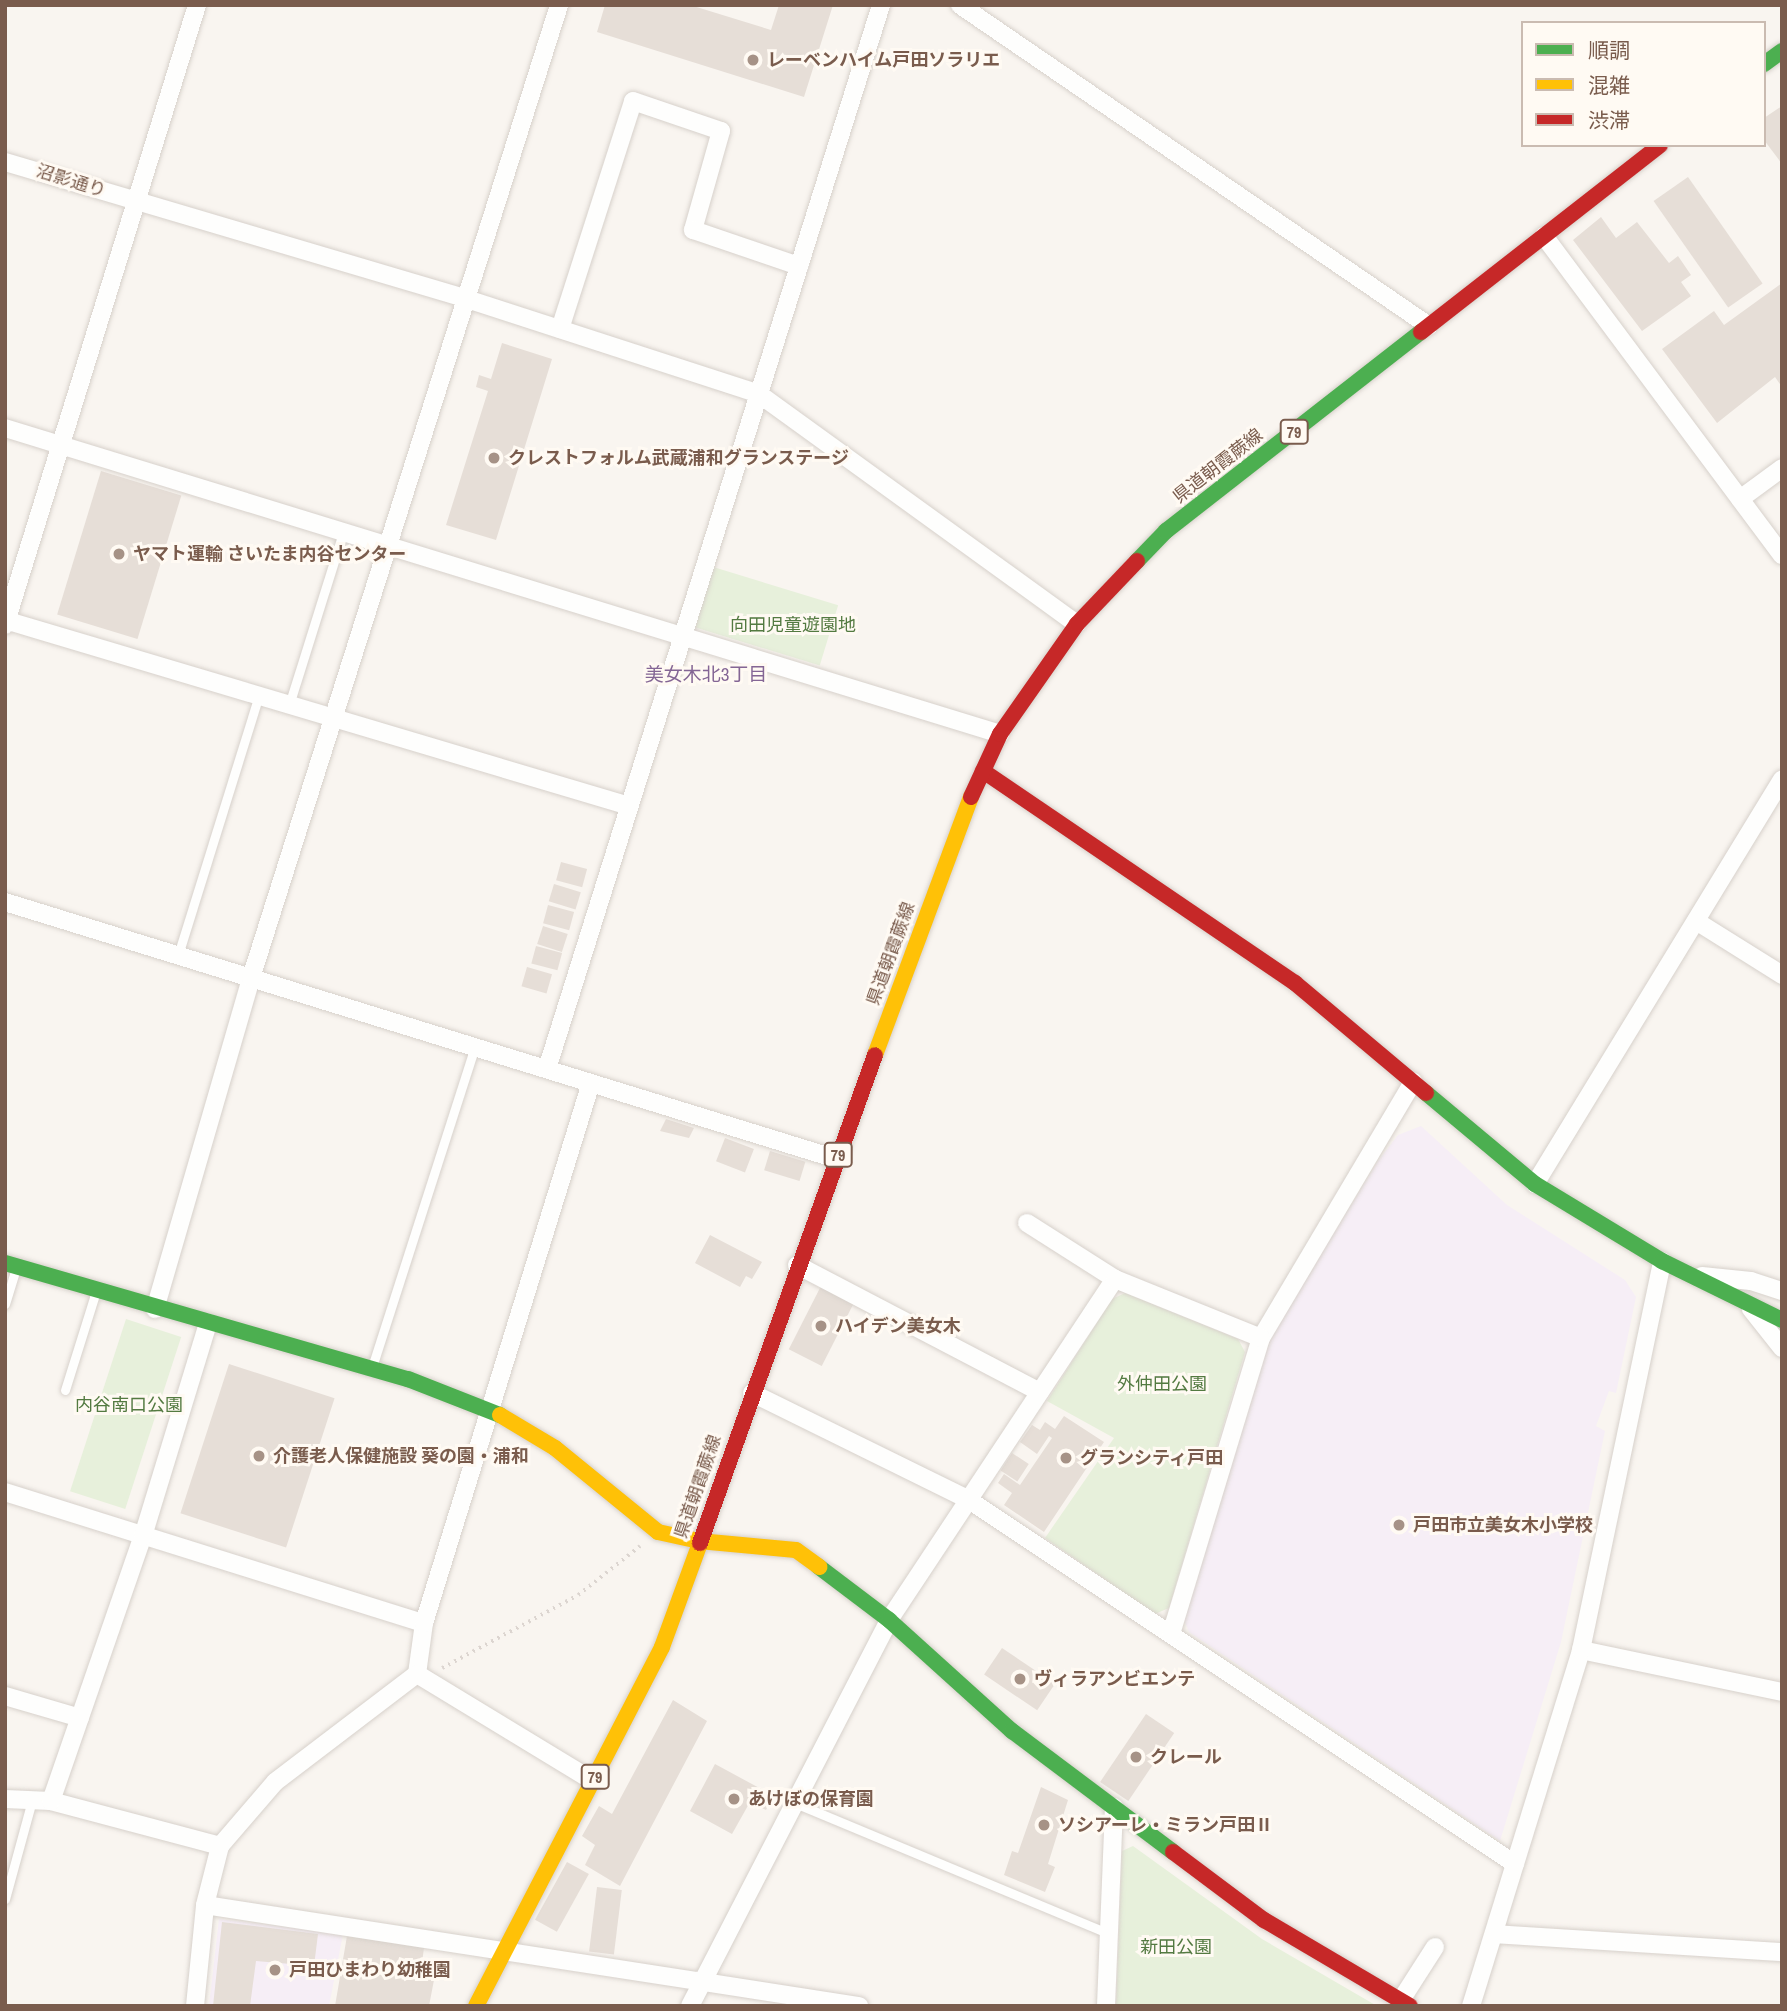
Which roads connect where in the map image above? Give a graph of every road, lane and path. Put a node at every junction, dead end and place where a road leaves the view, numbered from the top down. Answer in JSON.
{"nodes":[{"id":1,"x":197,"y":5,"type":"edge"},
{"id":2,"x":559,"y":5,"type":"edge"},
{"id":3,"x":881,"y":5,"type":"edge"},
{"id":4,"x":960,"y":5,"type":"edge"},
{"id":5,"x":1782,"y":51,"type":"edge"},
{"id":6,"x":1766,"y":63,"type":"edge"},
{"id":7,"x":1657,"y":147,"type":"edge"},
{"id":8,"x":5,"y":162,"type":"edge"},
{"id":9,"x":137,"y":201,"type":"junction"},
{"id":10,"x":1544,"y":236,"type":"junction"},
{"id":11,"x":799,"y":266,"type":"junction"},
{"id":12,"x":467,"y":299,"type":"junction"},
{"id":13,"x":1429,"y":326,"type":"junction"},
{"id":14,"x":560,"y":329,"type":"junction"},
{"id":15,"x":759,"y":394,"type":"junction"},
{"id":16,"x":5,"y":428,"type":"edge"},
{"id":17,"x":61,"y":445,"type":"junction"},
{"id":18,"x":1782,"y":468,"type":"edge"},
{"id":19,"x":1740,"y":499,"type":"junction"},
{"id":20,"x":343,"y":533,"type":"junction"},
{"id":21,"x":389,"y":548,"type":"junction"},
{"id":22,"x":1782,"y":555,"type":"edge"},
{"id":23,"x":6,"y":622,"type":"edge"},
{"id":24,"x":1077,"y":624,"type":"junction"},
{"id":25,"x":681,"y":639,"type":"junction"},
{"id":26,"x":259,"y":695,"type":"junction"},
{"id":27,"x":289,"y":705,"type":"junction"},
{"id":28,"x":336,"y":718,"type":"junction"},
{"id":29,"x":1000,"y":734,"type":"junction"},
{"id":30,"x":983,"y":771,"type":"junction"},
{"id":31,"x":1782,"y":779,"type":"edge"},
{"id":32,"x":629,"y":806,"type":"junction"},
{"id":33,"x":5,"y":902,"type":"edge"},
{"id":34,"x":1696,"y":921,"type":"junction"},
{"id":35,"x":178,"y":955,"type":"junction"},
{"id":36,"x":1782,"y":975,"type":"edge"},
{"id":37,"x":251,"y":978,"type":"junction"},
{"id":38,"x":475,"y":1047,"type":"junction"},
{"id":39,"x":547,"y":1069,"type":"junction"},
{"id":40,"x":1413,"y":1082,"type":"junction"},
{"id":41,"x":591,"y":1083,"type":"junction"},
{"id":42,"x":837,"y":1159,"type":"junction"},
{"id":43,"x":1535,"y":1184,"type":"junction"},
{"id":44,"x":1027,"y":1223,"type":"dead end"},
{"id":45,"x":1662,"y":1261,"type":"junction"},
{"id":46,"x":11,"y":1264,"type":"edge"},
{"id":47,"x":797,"y":1265,"type":"junction"},
{"id":48,"x":1689,"y":1275,"type":"junction"},
{"id":49,"x":1115,"y":1279,"type":"junction"},
{"id":50,"x":96,"y":1290,"type":"junction"},
{"id":51,"x":1782,"y":1291,"type":"edge"},
{"id":52,"x":5,"y":1304,"type":"edge"},
{"id":53,"x":155,"y":1309,"type":"junction"},
{"id":54,"x":1751,"y":1309,"type":"junction"},
{"id":55,"x":1782,"y":1321,"type":"edge"},
{"id":56,"x":208,"y":1324,"type":"junction"},
{"id":57,"x":1261,"y":1338,"type":"junction"},
{"id":58,"x":1782,"y":1348,"type":"edge"},
{"id":59,"x":371,"y":1368,"type":"junction"},
{"id":60,"x":65,"y":1390,"type":"dead end"},
{"id":61,"x":1040,"y":1392,"type":"junction"},
{"id":62,"x":752,"y":1393,"type":"junction"},
{"id":63,"x":489,"y":1408,"type":"junction"},
{"id":64,"x":5,"y":1492,"type":"edge"},
{"id":65,"x":969,"y":1500,"type":"junction"},
{"id":66,"x":658,"y":1532,"type":"junction"},
{"id":67,"x":143,"y":1536,"type":"junction"},
{"id":68,"x":699,"y":1541,"type":"junction"},
{"id":69,"x":889,"y":1620,"type":"junction"},
{"id":70,"x":424,"y":1623,"type":"junction"},
{"id":71,"x":1171,"y":1634,"type":"junction"},
{"id":72,"x":1581,"y":1650,"type":"junction"},
{"id":73,"x":420,"y":1676,"type":"junction"},
{"id":74,"x":1782,"y":1692,"type":"edge"},
{"id":75,"x":5,"y":1696,"type":"edge"},
{"id":76,"x":80,"y":1718,"type":"junction"},
{"id":77,"x":593,"y":1781,"type":"junction"},
{"id":78,"x":5,"y":1799,"type":"edge"},
{"id":79,"x":32,"y":1800,"type":"junction"},
{"id":80,"x":51,"y":1801,"type":"junction"},
{"id":81,"x":795,"y":1803,"type":"junction"},
{"id":82,"x":1114,"y":1807,"type":"junction"},
{"id":83,"x":220,"y":1846,"type":"junction"},
{"id":84,"x":1515,"y":1864,"type":"junction"},
{"id":85,"x":5,"y":1899,"type":"edge"},
{"id":86,"x":205,"y":1905,"type":"junction"},
{"id":87,"x":1109,"y":1934,"type":"junction"},
{"id":88,"x":1494,"y":1934,"type":"junction"},
{"id":89,"x":1435,"y":1947,"type":"dead end"},
{"id":90,"x":506,"y":1949,"type":"junction"},
{"id":91,"x":1782,"y":1952,"type":"edge"},
{"id":92,"x":703,"y":1981,"type":"junction"},
{"id":93,"x":1406,"y":2003,"type":"edge"},
{"id":94,"x":195,"y":2006,"type":"edge"},
{"id":95,"x":476,"y":2006,"type":"edge"},
{"id":96,"x":690,"y":2006,"type":"edge"},
{"id":97,"x":859,"y":2006,"type":"edge"},
{"id":98,"x":1106,"y":2006,"type":"edge"},
{"id":99,"x":1471,"y":2006,"type":"edge"}],
"edges":[{"from":1,"to":9,"type":"street"},
{"from":2,"to":12,"type":"street"},
{"from":3,"to":11,"type":"street"},
{"from":4,"to":13,"type":"street"},
{"from":5,"to":6,"type":"street"},
{"from":7,"to":10,"type":"street","name":"県道朝霞蕨線","number":"79"},
{"from":8,"to":9,"type":"street","name":"沼影通り"},
{"from":9,"to":12,"type":"street","name":"沼影通り"},
{"from":9,"to":17,"type":"street"},
{"from":10,"to":13,"type":"street","name":"県道朝霞蕨線","number":"79"},
{"from":10,"to":19,"type":"street"},
{"from":11,"to":14,"type":"street"},
{"from":11,"to":15,"type":"street"},
{"from":12,"to":14,"type":"street","name":"沼影通り"},
{"from":12,"to":21,"type":"street"},
{"from":13,"to":24,"type":"street","name":"県道朝霞蕨線","number":"79"},
{"from":14,"to":15,"type":"street","name":"沼影通り"},
{"from":15,"to":24,"type":"street","name":"沼影通り"},
{"from":15,"to":25,"type":"street"},
{"from":16,"to":17,"type":"street"},
{"from":17,"to":20,"type":"street"},
{"from":17,"to":23,"type":"street"},
{"from":18,"to":19,"type":"street"},
{"from":19,"to":22,"type":"street"},
{"from":20,"to":21,"type":"street"},
{"from":20,"to":27,"type":"lane"},
{"from":21,"to":25,"type":"street"},
{"from":21,"to":28,"type":"street"},
{"from":23,"to":26,"type":"street"},
{"from":24,"to":29,"type":"street","name":"県道朝霞蕨線","number":"79"},
{"from":25,"to":29,"type":"street"},
{"from":25,"to":32,"type":"street"},
{"from":26,"to":27,"type":"street"},
{"from":26,"to":35,"type":"lane"},
{"from":27,"to":28,"type":"street"},
{"from":28,"to":32,"type":"street"},
{"from":28,"to":37,"type":"street"},
{"from":29,"to":30,"type":"street","name":"県道朝霞蕨線","number":"79"},
{"from":30,"to":40,"type":"street"},
{"from":30,"to":42,"type":"street","name":"県道朝霞蕨線","number":"79"},
{"from":31,"to":34,"type":"street"},
{"from":32,"to":39,"type":"street"},
{"from":33,"to":35,"type":"street"},
{"from":34,"to":36,"type":"street"},
{"from":34,"to":43,"type":"street"},
{"from":35,"to":37,"type":"street"},
{"from":37,"to":38,"type":"street"},
{"from":37,"to":53,"type":"street"},
{"from":38,"to":39,"type":"street"},
{"from":38,"to":59,"type":"lane"},
{"from":39,"to":41,"type":"street"},
{"from":40,"to":43,"type":"street"},
{"from":40,"to":57,"type":"street"},
{"from":41,"to":42,"type":"street"},
{"from":41,"to":63,"type":"street"},
{"from":42,"to":47,"type":"street","name":"県道朝霞蕨線","number":"79"},
{"from":43,"to":45,"type":"street"},
{"from":44,"to":49,"type":"street"},
{"from":45,"to":48,"type":"street"},
{"from":45,"to":72,"type":"street"},
{"from":46,"to":50,"type":"street"},
{"from":46,"to":52,"type":"lane"},
{"from":47,"to":61,"type":"street"},
{"from":47,"to":62,"type":"street","name":"県道朝霞蕨線","number":"79"},
{"from":48,"to":51,"type":"street"},
{"from":48,"to":54,"type":"street"},
{"from":49,"to":57,"type":"street"},
{"from":49,"to":61,"type":"street"},
{"from":50,"to":53,"type":"street"},
{"from":50,"to":60,"type":"lane"},
{"from":53,"to":56,"type":"street"},
{"from":54,"to":55,"type":"street"},
{"from":54,"to":58,"type":"street"},
{"from":56,"to":59,"type":"street"},
{"from":56,"to":67,"type":"street"},
{"from":57,"to":71,"type":"street"},
{"from":59,"to":63,"type":"street"},
{"from":61,"to":65,"type":"street"},
{"from":62,"to":65,"type":"street"},
{"from":62,"to":68,"type":"street","name":"県道朝霞蕨線","number":"79"},
{"from":63,"to":66,"type":"street"},
{"from":63,"to":70,"type":"street"},
{"from":64,"to":67,"type":"street"},
{"from":65,"to":69,"type":"street"},
{"from":65,"to":71,"type":"street"},
{"from":66,"to":68,"type":"street"},
{"from":66,"to":73,"type":"path"},
{"from":67,"to":70,"type":"street"},
{"from":67,"to":76,"type":"street"},
{"from":68,"to":69,"type":"street"},
{"from":68,"to":77,"type":"street","name":"県道朝霞蕨線","number":"79"},
{"from":69,"to":81,"type":"street"},
{"from":69,"to":82,"type":"street"},
{"from":70,"to":73,"type":"street"},
{"from":71,"to":84,"type":"street"},
{"from":72,"to":74,"type":"street"},
{"from":72,"to":84,"type":"street"},
{"from":73,"to":77,"type":"street"},
{"from":73,"to":83,"type":"street"},
{"from":75,"to":76,"type":"street"},
{"from":76,"to":80,"type":"street"},
{"from":77,"to":90,"type":"street","name":"県道朝霞蕨線","number":"79"},
{"from":78,"to":79,"type":"street"},
{"from":79,"to":80,"type":"street"},
{"from":79,"to":85,"type":"lane"},
{"from":80,"to":83,"type":"street"},
{"from":81,"to":87,"type":"lane"},
{"from":81,"to":92,"type":"street"},
{"from":82,"to":87,"type":"street"},
{"from":82,"to":93,"type":"street"},
{"from":83,"to":86,"type":"street"},
{"from":84,"to":88,"type":"street"},
{"from":86,"to":90,"type":"street"},
{"from":86,"to":94,"type":"street"},
{"from":87,"to":98,"type":"street"},
{"from":88,"to":91,"type":"street"},
{"from":88,"to":99,"type":"street"},
{"from":89,"to":93,"type":"street"},
{"from":90,"to":92,"type":"street"},
{"from":90,"to":95,"type":"street","name":"県道朝霞蕨線","number":"79"},
{"from":92,"to":96,"type":"street"},
{"from":92,"to":97,"type":"street"}]}
